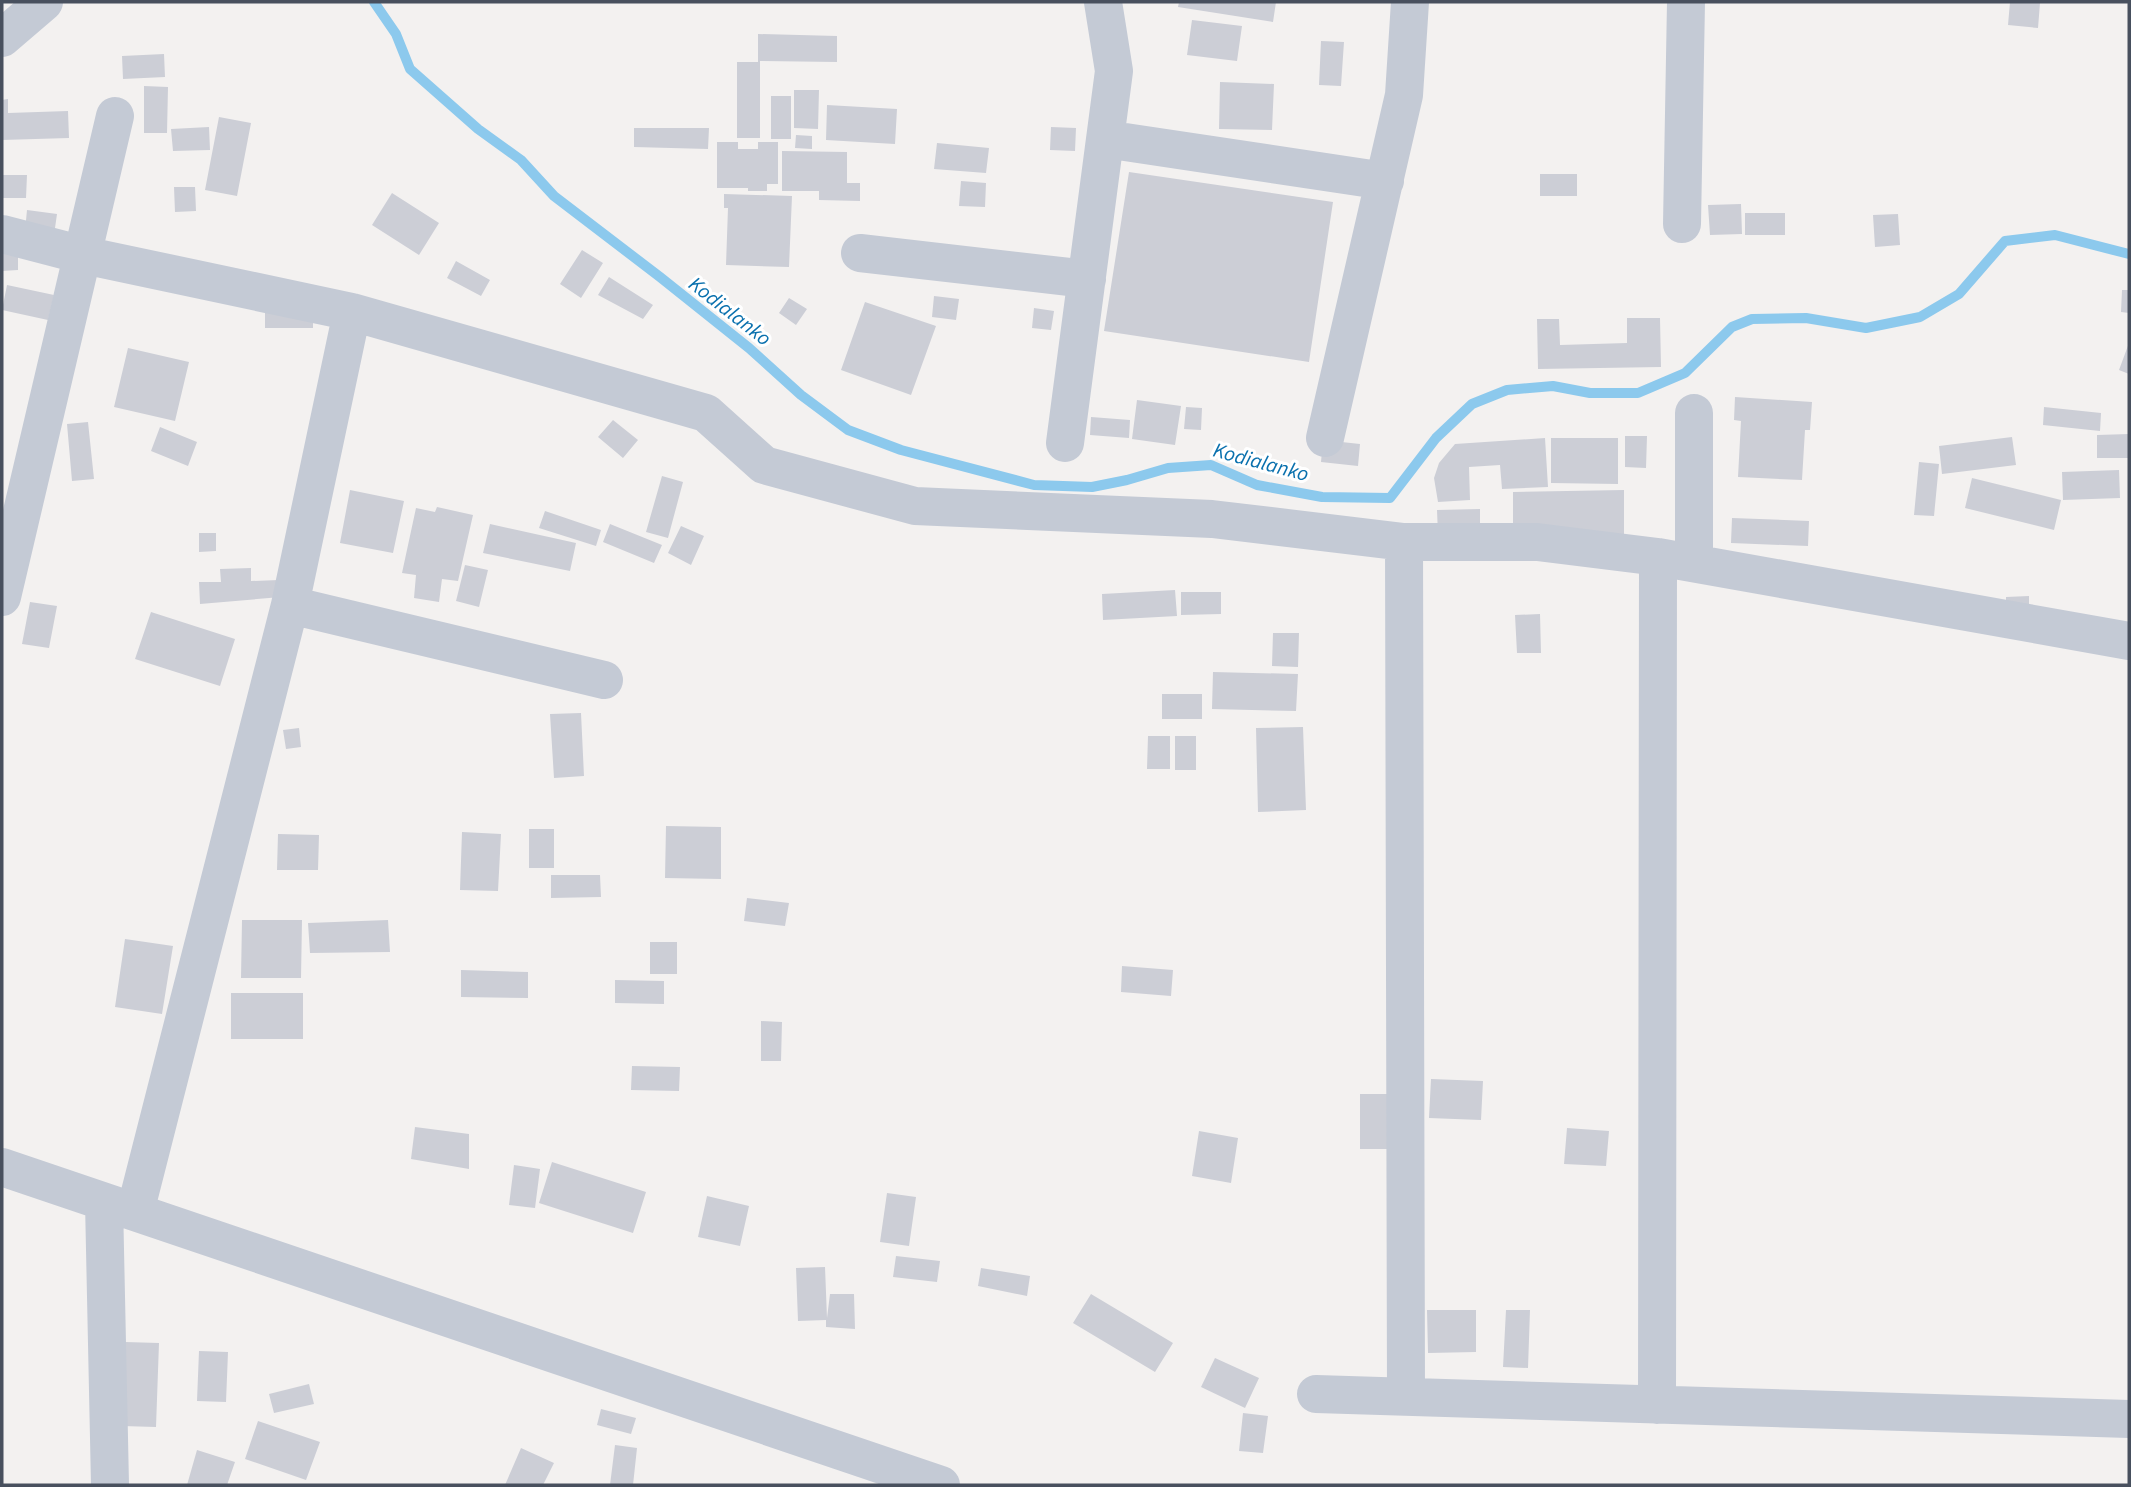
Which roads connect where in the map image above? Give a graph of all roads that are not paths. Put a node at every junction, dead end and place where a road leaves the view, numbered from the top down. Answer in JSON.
{"nodes":[{"id":1,"x":44,"y":2,"type":"edge"},
{"id":2,"x":1102,"y":2,"type":"edge"},
{"id":3,"x":1410,"y":2,"type":"edge"},
{"id":4,"x":1686,"y":2,"type":"edge"},
{"id":5,"x":2,"y":38,"type":"edge"},
{"id":6,"x":115,"y":116,"type":"dead end"},
{"id":7,"x":1105,"y":139,"type":"junction"},
{"id":8,"x":1385,"y":181,"type":"junction"},
{"id":9,"x":1682,"y":224,"type":"dead end"},
{"id":10,"x":2,"y":234,"type":"edge"},
{"id":11,"x":860,"y":253,"type":"dead end"},
{"id":12,"x":83,"y":255,"type":"junction"},
{"id":13,"x":1087,"y":279,"type":"junction"},
{"id":14,"x":352,"y":312,"type":"junction"},
{"id":15,"x":1694,"y":413,"type":"dead end"},
{"id":16,"x":1325,"y":438,"type":"dead end"},
{"id":17,"x":1065,"y":443,"type":"dead end"},
{"id":18,"x":1404,"y":542,"type":"junction"},
{"id":19,"x":1676,"y":560,"type":"junction"},
{"id":20,"x":2,"y":597,"type":"edge"},
{"id":21,"x":290,"y":605,"type":"junction"},
{"id":22,"x":2129,"y":641,"type":"edge"},
{"id":23,"x":604,"y":680,"type":"dead end"},
{"id":24,"x":2,"y":1167,"type":"edge"},
{"id":25,"x":120,"y":1207,"type":"junction"},
{"id":26,"x":1316,"y":1394,"type":"dead end"},
{"id":27,"x":1406,"y":1396,"type":"junction"},
{"id":28,"x":1657,"y":1405,"type":"junction"},
{"id":29,"x":2129,"y":1419,"type":"edge"},
{"id":30,"x":110,"y":1485,"type":"edge"},
{"id":31,"x":942,"y":1485,"type":"edge"}],
"edges":[{"from":1,"to":5,"type":"street"},
{"from":2,"to":7,"type":"street"},
{"from":3,"to":8,"type":"street"},
{"from":4,"to":9,"type":"street"},
{"from":6,"to":12,"type":"street"},
{"from":7,"to":8,"type":"street"},
{"from":7,"to":13,"type":"street"},
{"from":8,"to":16,"type":"street"},
{"from":10,"to":12,"type":"street"},
{"from":11,"to":13,"type":"street"},
{"from":12,"to":14,"type":"street"},
{"from":12,"to":20,"type":"street"},
{"from":13,"to":17,"type":"street"},
{"from":14,"to":18,"type":"street"},
{"from":14,"to":21,"type":"street"},
{"from":15,"to":19,"type":"street"},
{"from":18,"to":19,"type":"street"},
{"from":18,"to":27,"type":"street"},
{"from":19,"to":22,"type":"street"},
{"from":19,"to":28,"type":"street"},
{"from":21,"to":23,"type":"street"},
{"from":21,"to":25,"type":"street"},
{"from":24,"to":25,"type":"street"},
{"from":25,"to":30,"type":"street"},
{"from":25,"to":31,"type":"street"},
{"from":26,"to":27,"type":"street"},
{"from":27,"to":28,"type":"street"},
{"from":28,"to":29,"type":"street"}]}
